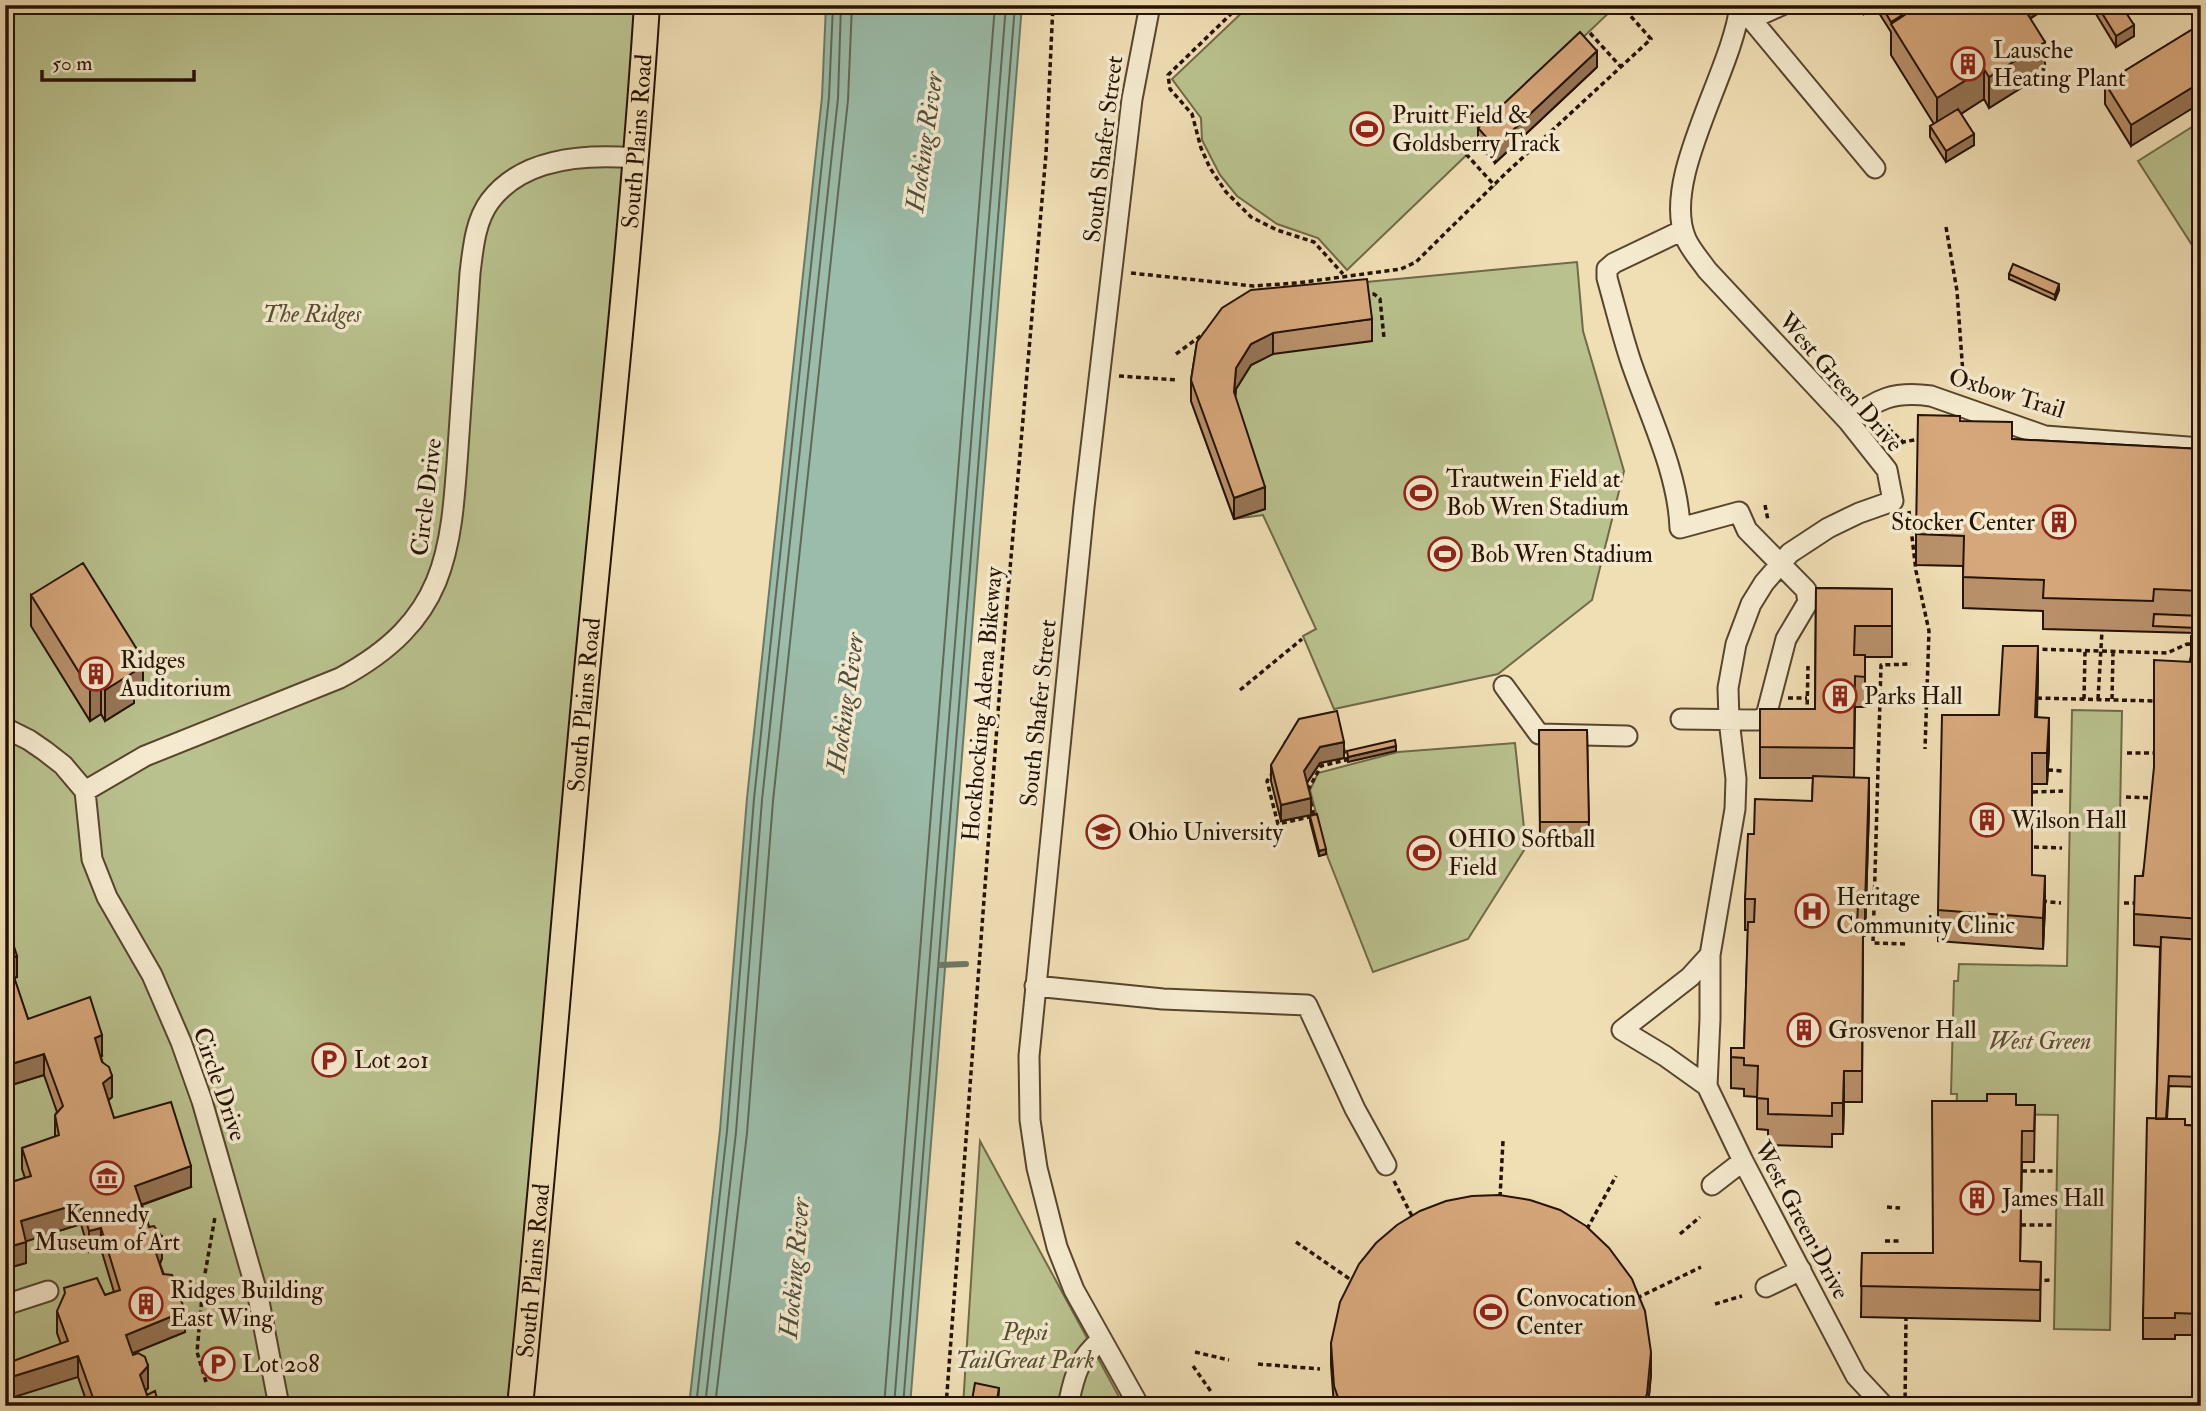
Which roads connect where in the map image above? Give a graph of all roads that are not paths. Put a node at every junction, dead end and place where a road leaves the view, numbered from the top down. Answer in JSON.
{"nodes":[{"id":1,"x":647,"y":5,"type":"edge"},
{"id":2,"x":1150,"y":5,"type":"edge"},
{"id":3,"x":1782,"y":5,"type":"edge"},
{"id":4,"x":1743,"y":13,"type":"edge"},
{"id":5,"x":635,"y":158,"type":"junction"},
{"id":6,"x":1875,"y":168,"type":"dead end"},
{"id":7,"x":1683,"y":230,"type":"junction"},
{"id":8,"x":1849,"y":422,"type":"junction"},
{"id":9,"x":2201,"y":448,"type":"edge"},
{"id":10,"x":1779,"y":564,"type":"junction"},
{"id":11,"x":1504,"y":686,"type":"dead end"},
{"id":12,"x":1681,"y":719,"type":"dead end"},
{"id":13,"x":1729,"y":720,"type":"junction"},
{"id":14,"x":5,"y":728,"type":"edge"},
{"id":15,"x":1627,"y":736,"type":"dead end"},
{"id":16,"x":85,"y":791,"type":"junction"},
{"id":17,"x":1710,"y":954,"type":"junction"},
{"id":18,"x":1035,"y":986,"type":"junction"},
{"id":19,"x":1707,"y":1086,"type":"junction"},
{"id":20,"x":1743,"y":1161,"type":"junction"},
{"id":21,"x":1385,"y":1164,"type":"road end"},
{"id":22,"x":1712,"y":1185,"type":"dead end"},
{"id":23,"x":1801,"y":1270,"type":"junction"},
{"id":24,"x":1766,"y":1287,"type":"dead end"},
{"id":25,"x":48,"y":1291,"type":"dead end"},
{"id":26,"x":5,"y":1305,"type":"edge"},
{"id":27,"x":1101,"y":1340,"type":"junction"},
{"id":28,"x":1856,"y":1376,"type":"junction"},
{"id":29,"x":1069,"y":1401,"type":"dead end"},
{"id":30,"x":279,"y":1406,"type":"edge"},
{"id":31,"x":520,"y":1406,"type":"edge"},
{"id":32,"x":1139,"y":1406,"type":"edge"},
{"id":33,"x":1863,"y":1406,"type":"edge"},
{"id":34,"x":1884,"y":1406,"type":"edge"}],
"edges":[{"from":1,"to":5,"type":"main road","name":"South Plains Road"},
{"from":2,"to":18,"type":"street","name":"South Shafer Street"},
{"from":3,"to":4,"type":"street"},
{"from":4,"to":6,"type":"street"},
{"from":4,"to":7,"type":"street","name":"West Green Drive"},
{"from":5,"to":16,"type":"street","name":"Circle Drive"},
{"from":5,"to":31,"type":"main road","name":"South Plains Road"},
{"from":7,"to":8,"type":"street","name":"West Green Drive"},
{"from":7,"to":10,"type":"street"},
{"from":8,"to":9,"type":"street","name":"Oxbow Trail"},
{"from":8,"to":10,"type":"street","name":"West Green Drive"},
{"from":10,"to":13,"type":"street","name":"West Green Drive"},
{"from":10,"to":13,"type":"street"},
{"from":11,"to":15,"type":"street"},
{"from":12,"to":13,"type":"street"},
{"from":13,"to":17,"type":"street","name":"West Green Drive"},
{"from":14,"to":16,"type":"street"},
{"from":16,"to":30,"type":"street","name":"Circle Drive"},
{"from":17,"to":19,"type":"street","name":"West Green Drive"},
{"from":17,"to":19,"type":"street","name":"West Green Drive"},
{"from":18,"to":21,"type":"street"},
{"from":18,"to":27,"type":"street","name":"South Shafer Street"},
{"from":19,"to":20,"type":"street","name":"West Green Drive"},
{"from":20,"to":22,"type":"street"},
{"from":20,"to":23,"type":"street","name":"West Green Drive"},
{"from":23,"to":24,"type":"street"},
{"from":23,"to":28,"type":"street","name":"West Green Drive"},
{"from":25,"to":26,"type":"street"},
{"from":27,"to":29,"type":"street"},
{"from":27,"to":32,"type":"street","name":"South Shafer Street"},
{"from":28,"to":33,"type":"street","name":"West Green Drive"},
{"from":28,"to":34,"type":"street","name":"West Green Drive"}]}
